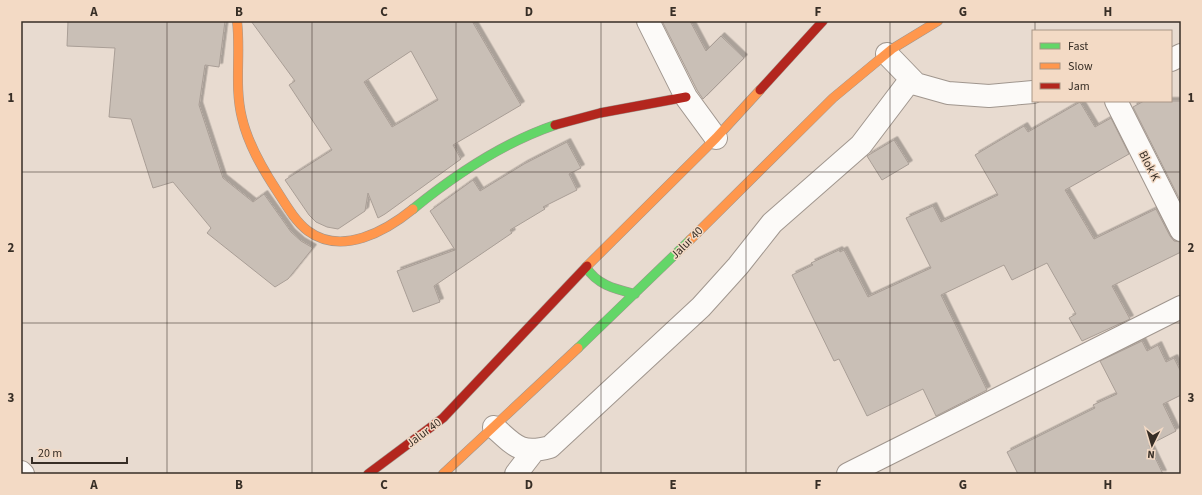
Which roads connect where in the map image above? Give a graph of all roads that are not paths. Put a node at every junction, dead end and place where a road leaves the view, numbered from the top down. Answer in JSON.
{"nodes":[{"id":1,"x":237,"y":21,"type":"edge"},
{"id":2,"x":648,"y":21,"type":"edge"},
{"id":3,"x":823,"y":21,"type":"edge"},
{"id":4,"x":938,"y":21,"type":"edge"},
{"id":5,"x":887,"y":54,"type":"junction"},
{"id":6,"x":1181,"y":55,"type":"edge"},
{"id":7,"x":1172,"y":60,"type":"edge"},
{"id":8,"x":911,"y":79,"type":"junction"},
{"id":9,"x":1032,"y":92,"type":"edge"},
{"id":10,"x":686,"y":96,"type":"junction"},
{"id":11,"x":1117,"y":102,"type":"edge"},
{"id":12,"x":716,"y":138,"type":"junction"},
{"id":13,"x":1181,"y":230,"type":"edge"},
{"id":14,"x":586,"y":268,"type":"junction"},
{"id":15,"x":635,"y":294,"type":"junction"},
{"id":16,"x":1181,"y":307,"type":"edge"},
{"id":17,"x":494,"y":428,"type":"junction"},
{"id":18,"x":533,"y":452,"type":"junction"},
{"id":19,"x":368,"y":474,"type":"edge"},
{"id":20,"x":443,"y":474,"type":"edge"},
{"id":21,"x":516,"y":474,"type":"edge"},
{"id":22,"x":848,"y":474,"type":"edge"}],
"edges":[{"from":1,"to":10,"type":"main road"},
{"from":2,"to":10,"type":"street"},
{"from":3,"to":12,"type":"main road","name":"Jalur 40"},
{"from":4,"to":5,"type":"main road","name":"Jalur 40"},
{"from":5,"to":8,"type":"street"},
{"from":5,"to":15,"type":"main road","name":"Jalur 40"},
{"from":6,"to":7,"type":"street"},
{"from":8,"to":9,"type":"street"},
{"from":8,"to":18,"type":"street"},
{"from":10,"to":12,"type":"street"},
{"from":11,"to":13,"type":"street","name":"Blok K"},
{"from":12,"to":14,"type":"main road","name":"Jalur 40"},
{"from":14,"to":15,"type":"main road"},
{"from":14,"to":19,"type":"main road","name":"Jalur 40"},
{"from":15,"to":17,"type":"main road","name":"Jalur 40"},
{"from":16,"to":22,"type":"street"},
{"from":17,"to":18,"type":"street"},
{"from":17,"to":20,"type":"main road","name":"Jalur 40"},
{"from":18,"to":21,"type":"street"}]}
